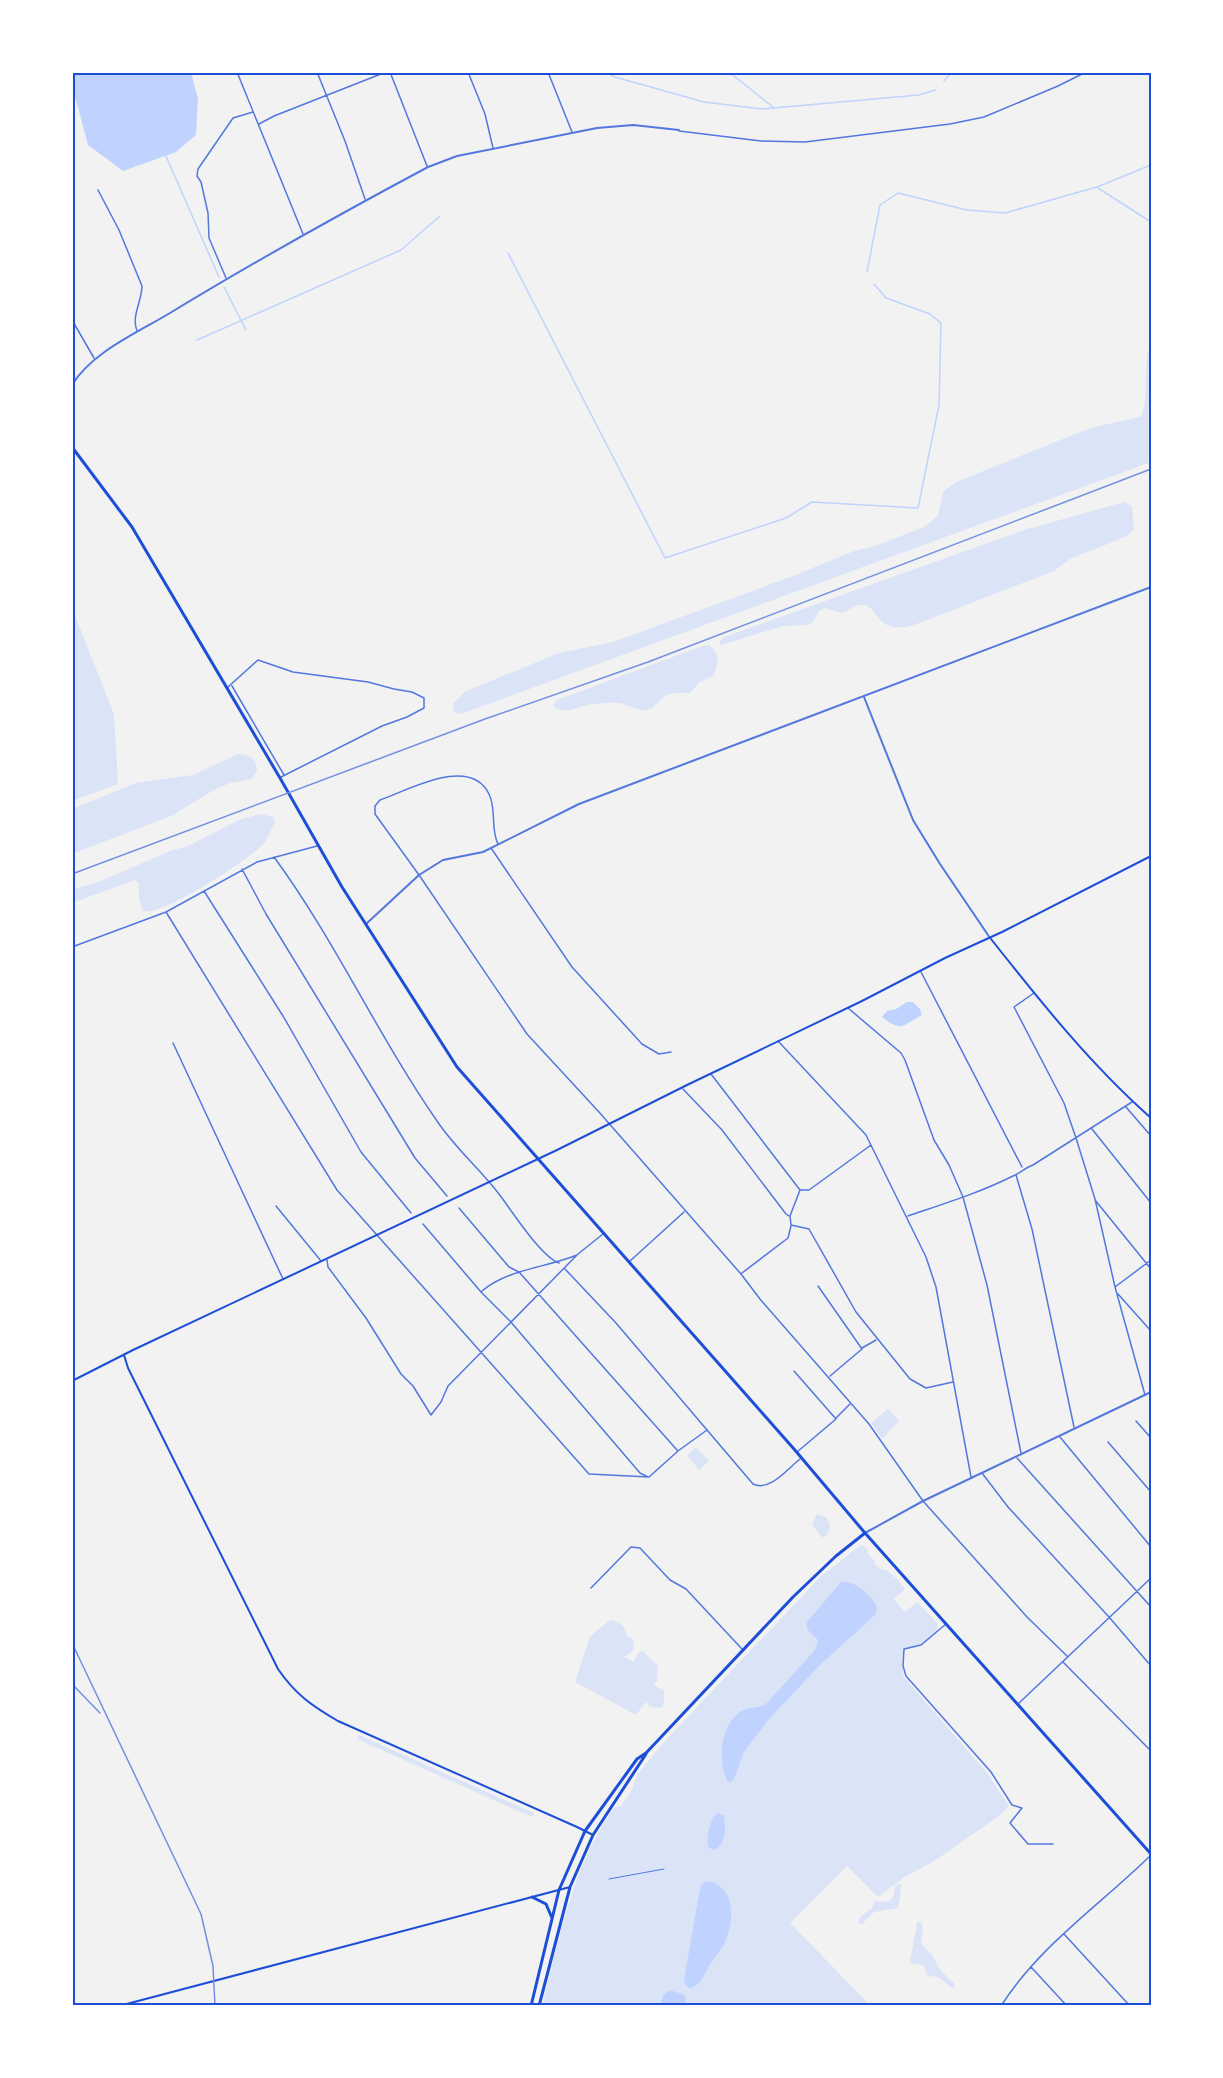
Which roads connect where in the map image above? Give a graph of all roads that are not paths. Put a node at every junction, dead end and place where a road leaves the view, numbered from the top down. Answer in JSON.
{"nodes":[{"id":1,"x":237,"y":72,"type":"edge"},
{"id":2,"x":317,"y":72,"type":"edge"},
{"id":3,"x":386,"y":72,"type":"edge"},
{"id":4,"x":390,"y":72,"type":"edge"},
{"id":5,"x":468,"y":72,"type":"edge"},
{"id":6,"x":548,"y":72,"type":"edge"},
{"id":7,"x":1086,"y":72,"type":"edge"},
{"id":8,"x":326,"y":95,"type":"junction"},
{"id":9,"x":253,"y":112,"type":"junction"},
{"id":10,"x":258,"y":124,"type":"junction"},
{"id":11,"x":679,"y":130,"type":"joint"},
{"id":12,"x":572,"y":133,"type":"junction"},
{"id":13,"x":493,"y":148,"type":"junction"},
{"id":14,"x":428,"y":167,"type":"junction"},
{"id":15,"x":98,"y":190,"type":"dead end"},
{"id":16,"x":366,"y":200,"type":"junction"},
{"id":17,"x":303,"y":235,"type":"junction"},
{"id":18,"x":226,"y":279,"type":"junction"},
{"id":19,"x":72,"y":320,"type":"edge"},
{"id":20,"x":138,"y":332,"type":"junction"},
{"id":21,"x":95,"y":359,"type":"junction"},
{"id":22,"x":72,"y":385,"type":"edge"},
{"id":23,"x":72,"y":447,"type":"edge"},
{"id":24,"x":1151,"y":587,"type":"edge"},
{"id":25,"x":231,"y":685,"type":"junction"},
{"id":26,"x":227,"y":688,"type":"junction"},
{"id":27,"x":864,"y":696,"type":"junction"},
{"id":28,"x":283,"y":777,"type":"junction"},
{"id":29,"x":498,"y":844,"type":"junction"},
{"id":30,"x":319,"y":846,"type":"junction"},
{"id":31,"x":490,"y":848,"type":"junction"},
{"id":32,"x":274,"y":856,"type":"junction"},
{"id":33,"x":1151,"y":856,"type":"edge"},
{"id":34,"x":242,"y":869,"type":"junction"},
{"id":35,"x":419,"y":875,"type":"junction"},
{"id":36,"x":204,"y":891,"type":"junction"},
{"id":37,"x":166,"y":912,"type":"junction"},
{"id":38,"x":366,"y":924,"type":"junction"},
{"id":39,"x":990,"y":938,"type":"junction"},
{"id":40,"x":72,"y":947,"type":"edge"},
{"id":41,"x":920,"y":971,"type":"junction"},
{"id":42,"x":1034,"y":993,"type":"junction"},
{"id":43,"x":848,"y":1008,"type":"junction"},
{"id":44,"x":778,"y":1041,"type":"junction"},
{"id":45,"x":174,"y":1043,"type":"dead end"},
{"id":46,"x":671,"y":1052,"type":"dead end"},
{"id":47,"x":711,"y":1074,"type":"junction"},
{"id":48,"x":682,"y":1088,"type":"junction"},
{"id":49,"x":1132,"y":1101,"type":"junction"},
{"id":50,"x":1126,"y":1106,"type":"junction"},
{"id":51,"x":1151,"y":1118,"type":"edge"},
{"id":52,"x":609,"y":1124,"type":"junction"},
{"id":53,"x":1092,"y":1128,"type":"junction"},
{"id":54,"x":1151,"y":1136,"type":"edge"},
{"id":55,"x":1076,"y":1137,"type":"junction"},
{"id":56,"x":871,"y":1145,"type":"junction"},
{"id":57,"x":538,"y":1158,"type":"junction"},
{"id":58,"x":1023,"y":1168,"type":"junction"},
{"id":59,"x":1016,"y":1175,"type":"junction"},
{"id":60,"x":489,"y":1182,"type":"junction"},
{"id":61,"x":800,"y":1190,"type":"junction"},
{"id":62,"x":447,"y":1196,"type":"dead end"},
{"id":63,"x":963,"y":1197,"type":"junction"},
{"id":64,"x":1095,"y":1199,"type":"junction"},
{"id":65,"x":1151,"y":1203,"type":"edge"},
{"id":66,"x":276,"y":1206,"type":"dead end"},
{"id":67,"x":459,"y":1208,"type":"dead end"},
{"id":68,"x":685,"y":1210,"type":"junction"},
{"id":69,"x":411,"y":1213,"type":"dead end"},
{"id":70,"x":790,"y":1216,"type":"junction"},
{"id":71,"x":907,"y":1216,"type":"junction"},
{"id":72,"x":423,"y":1224,"type":"dead end"},
{"id":73,"x":791,"y":1225,"type":"junction"},
{"id":74,"x":604,"y":1233,"type":"junction"},
{"id":75,"x":377,"y":1235,"type":"junction"},
{"id":76,"x":578,"y":1254,"type":"junction"},
{"id":77,"x":327,"y":1259,"type":"junction"},
{"id":78,"x":1151,"y":1260,"type":"edge"},
{"id":79,"x":321,"y":1262,"type":"junction"},
{"id":80,"x":629,"y":1262,"type":"junction"},
{"id":81,"x":559,"y":1263,"type":"junction"},
{"id":82,"x":1146,"y":1264,"type":"junction"},
{"id":83,"x":565,"y":1269,"type":"junction"},
{"id":84,"x":1151,"y":1269,"type":"edge"},
{"id":85,"x":519,"y":1272,"type":"junction"},
{"id":86,"x":741,"y":1274,"type":"junction"},
{"id":87,"x":283,"y":1280,"type":"junction"},
{"id":88,"x":818,"y":1286,"type":"dead end"},
{"id":89,"x":1114,"y":1287,"type":"junction"},
{"id":90,"x":481,"y":1292,"type":"junction"},
{"id":91,"x":1116,"y":1292,"type":"junction"},
{"id":92,"x":538,"y":1294,"type":"junction"},
{"id":93,"x":510,"y":1321,"type":"junction"},
{"id":94,"x":1151,"y":1331,"type":"edge"},
{"id":95,"x":877,"y":1339,"type":"junction"},
{"id":96,"x":862,"y":1349,"type":"junction"},
{"id":97,"x":482,"y":1352,"type":"junction"},
{"id":98,"x":124,"y":1355,"type":"junction"},
{"id":99,"x":794,"y":1371,"type":"dead end"},
{"id":100,"x":829,"y":1376,"type":"junction"},
{"id":101,"x":72,"y":1381,"type":"edge"},
{"id":102,"x":954,"y":1382,"type":"junction"},
{"id":103,"x":1151,"y":1392,"type":"edge"},
{"id":104,"x":1145,"y":1396,"type":"junction"},
{"id":105,"x":850,"y":1403,"type":"junction"},
{"id":106,"x":836,"y":1419,"type":"junction"},
{"id":107,"x":1136,"y":1421,"type":"dead end"},
{"id":108,"x":1074,"y":1428,"type":"junction"},
{"id":109,"x":706,"y":1430,"type":"junction"},
{"id":110,"x":1059,"y":1436,"type":"junction"},
{"id":111,"x":1151,"y":1438,"type":"edge"},
{"id":112,"x":1108,"y":1442,"type":"dead end"},
{"id":113,"x":678,"y":1451,"type":"junction"},
{"id":114,"x":797,"y":1452,"type":"junction"},
{"id":115,"x":1022,"y":1454,"type":"junction"},
{"id":116,"x":1016,"y":1456,"type":"junction"},
{"id":117,"x":802,"y":1458,"type":"junction"},
{"id":118,"x":982,"y":1473,"type":"junction"},
{"id":119,"x":649,"y":1477,"type":"junction"},
{"id":120,"x":971,"y":1478,"type":"junction"},
{"id":121,"x":1151,"y":1492,"type":"edge"},
{"id":122,"x":923,"y":1501,"type":"junction"},
{"id":123,"x":865,"y":1533,"type":"junction"},
{"id":124,"x":1151,"y":1547,"type":"edge"},
{"id":125,"x":1151,"y":1578,"type":"edge"},
{"id":126,"x":591,"y":1588,"type":"dead end"},
{"id":127,"x":1137,"y":1591,"type":"junction"},
{"id":128,"x":1151,"y":1607,"type":"edge"},
{"id":129,"x":1109,"y":1617,"type":"junction"},
{"id":130,"x":946,"y":1623,"type":"junction"},
{"id":131,"x":743,"y":1650,"type":"junction"},
{"id":132,"x":1068,"y":1657,"type":"junction"},
{"id":133,"x":1063,"y":1662,"type":"junction"},
{"id":134,"x":1151,"y":1666,"type":"edge"},
{"id":135,"x":1018,"y":1705,"type":"junction"},
{"id":136,"x":1151,"y":1751,"type":"edge"},
{"id":137,"x":646,"y":1753,"type":"junction"},
{"id":138,"x":585,"y":1831,"type":"junction"},
{"id":139,"x":592,"y":1835,"type":"junction"},
{"id":140,"x":1053,"y":1844,"type":"dead end"},
{"id":141,"x":1151,"y":1854,"type":"edge"},
{"id":142,"x":664,"y":1869,"type":"dead end"},
{"id":143,"x":609,"y":1879,"type":"dead end"},
{"id":144,"x":570,"y":1887,"type":"junction"},
{"id":145,"x":560,"y":1890,"type":"junction"},
{"id":146,"x":532,"y":1897,"type":"junction"},
{"id":147,"x":552,"y":1919,"type":"junction"},
{"id":148,"x":1064,"y":1933,"type":"junction"},
{"id":149,"x":1031,"y":1966,"type":"junction"},
{"id":150,"x":119,"y":2006,"type":"edge"},
{"id":151,"x":531,"y":2006,"type":"edge"},
{"id":152,"x":539,"y":2006,"type":"edge"},
{"id":153,"x":1001,"y":2006,"type":"edge"},
{"id":154,"x":1067,"y":2006,"type":"edge"},
{"id":155,"x":1130,"y":2006,"type":"edge"}],
"edges":[{"from":1,"to":9,"type":"street"},
{"from":2,"to":8,"type":"street"},
{"from":3,"to":8,"type":"street"},
{"from":4,"to":14,"type":"street"},
{"from":5,"to":13,"type":"street"},
{"from":6,"to":12,"type":"street"},
{"from":7,"to":11,"type":"street"},
{"from":8,"to":10,"type":"street"},
{"from":8,"to":16,"type":"street"},
{"from":9,"to":10,"type":"street"},
{"from":9,"to":18,"type":"street"},
{"from":10,"to":17,"type":"street"},
{"from":11,"to":12,"type":"street"},
{"from":12,"to":13,"type":"street"},
{"from":13,"to":14,"type":"street"},
{"from":14,"to":16,"type":"street"},
{"from":15,"to":20,"type":"street"},
{"from":16,"to":17,"type":"street"},
{"from":17,"to":18,"type":"street"},
{"from":18,"to":20,"type":"street"},
{"from":19,"to":21,"type":"street"},
{"from":20,"to":21,"type":"street"},
{"from":21,"to":22,"type":"street"},
{"from":23,"to":26,"type":"main road"},
{"from":24,"to":27,"type":"street"},
{"from":25,"to":26,"type":"street"},
{"from":25,"to":28,"type":"street"},
{"from":25,"to":28,"type":"street"},
{"from":26,"to":28,"type":"main road"},
{"from":27,"to":29,"type":"street"},
{"from":27,"to":39,"type":"street"},
{"from":28,"to":30,"type":"main road"},
{"from":29,"to":31,"type":"street"},
{"from":29,"to":35,"type":"street"},
{"from":30,"to":32,"type":"street"},
{"from":30,"to":38,"type":"main road"},
{"from":31,"to":35,"type":"street"},
{"from":31,"to":46,"type":"street"},
{"from":32,"to":34,"type":"street"},
{"from":32,"to":60,"type":"street"},
{"from":33,"to":39,"type":"main road"},
{"from":34,"to":36,"type":"street"},
{"from":34,"to":62,"type":"street"},
{"from":35,"to":38,"type":"street"},
{"from":35,"to":52,"type":"street"},
{"from":36,"to":37,"type":"street"},
{"from":36,"to":69,"type":"street"},
{"from":37,"to":40,"type":"street"},
{"from":37,"to":75,"type":"street"},
{"from":38,"to":57,"type":"main road"},
{"from":39,"to":41,"type":"main road"},
{"from":39,"to":42,"type":"main road"},
{"from":41,"to":43,"type":"main road"},
{"from":41,"to":58,"type":"street"},
{"from":42,"to":49,"type":"main road"},
{"from":42,"to":55,"type":"street"},
{"from":43,"to":44,"type":"main road"},
{"from":43,"to":63,"type":"street"},
{"from":44,"to":47,"type":"main road"},
{"from":44,"to":56,"type":"street"},
{"from":45,"to":87,"type":"street"},
{"from":47,"to":48,"type":"main road"},
{"from":47,"to":61,"type":"street"},
{"from":48,"to":52,"type":"main road"},
{"from":48,"to":70,"type":"street"},
{"from":49,"to":50,"type":"street"},
{"from":49,"to":51,"type":"main road"},
{"from":50,"to":53,"type":"street"},
{"from":50,"to":54,"type":"street"},
{"from":52,"to":57,"type":"main road"},
{"from":52,"to":68,"type":"street"},
{"from":53,"to":55,"type":"street"},
{"from":53,"to":65,"type":"street"},
{"from":55,"to":58,"type":"street"},
{"from":55,"to":64,"type":"street"},
{"from":56,"to":61,"type":"street"},
{"from":56,"to":71,"type":"street"},
{"from":57,"to":60,"type":"main road"},
{"from":57,"to":74,"type":"main road"},
{"from":58,"to":59,"type":"street"},
{"from":59,"to":63,"type":"street"},
{"from":59,"to":108,"type":"street"},
{"from":60,"to":75,"type":"main road"},
{"from":60,"to":81,"type":"street"},
{"from":61,"to":70,"type":"street"},
{"from":63,"to":71,"type":"street"},
{"from":63,"to":115,"type":"street"},
{"from":64,"to":82,"type":"street"},
{"from":64,"to":89,"type":"street"},
{"from":66,"to":79,"type":"street"},
{"from":67,"to":85,"type":"street"},
{"from":68,"to":80,"type":"street"},
{"from":68,"to":86,"type":"street"},
{"from":70,"to":73,"type":"street"},
{"from":71,"to":102,"type":"street"},
{"from":72,"to":90,"type":"street"},
{"from":73,"to":86,"type":"street"},
{"from":73,"to":95,"type":"street"},
{"from":74,"to":76,"type":"street"},
{"from":74,"to":80,"type":"main road"},
{"from":75,"to":77,"type":"main road"},
{"from":75,"to":97,"type":"street"},
{"from":76,"to":81,"type":"street"},
{"from":76,"to":83,"type":"street"},
{"from":77,"to":79,"type":"main road"},
{"from":77,"to":97,"type":"street"},
{"from":78,"to":82,"type":"street"},
{"from":79,"to":87,"type":"main road"},
{"from":80,"to":114,"type":"main road"},
{"from":81,"to":85,"type":"street"},
{"from":82,"to":84,"type":"street"},
{"from":82,"to":89,"type":"street"},
{"from":83,"to":92,"type":"street"},
{"from":83,"to":109,"type":"street"},
{"from":85,"to":90,"type":"street"},
{"from":85,"to":92,"type":"street"},
{"from":86,"to":100,"type":"street"},
{"from":87,"to":98,"type":"main road"},
{"from":88,"to":96,"type":"street"},
{"from":89,"to":91,"type":"street"},
{"from":90,"to":93,"type":"street"},
{"from":91,"to":94,"type":"street"},
{"from":91,"to":104,"type":"street"},
{"from":92,"to":93,"type":"street"},
{"from":92,"to":113,"type":"street"},
{"from":93,"to":97,"type":"street"},
{"from":93,"to":119,"type":"street"},
{"from":95,"to":96,"type":"street"},
{"from":95,"to":102,"type":"street"},
{"from":96,"to":100,"type":"street"},
{"from":97,"to":119,"type":"street"},
{"from":98,"to":101,"type":"main road"},
{"from":98,"to":138,"type":"main road"},
{"from":99,"to":106,"type":"street"},
{"from":100,"to":105,"type":"street"},
{"from":102,"to":120,"type":"street"},
{"from":103,"to":104,"type":"street"},
{"from":104,"to":108,"type":"street"},
{"from":105,"to":106,"type":"street"},
{"from":105,"to":122,"type":"street"},
{"from":106,"to":114,"type":"street"},
{"from":107,"to":111,"type":"street"},
{"from":108,"to":110,"type":"street"},
{"from":109,"to":113,"type":"street"},
{"from":109,"to":117,"type":"street"},
{"from":110,"to":115,"type":"street"},
{"from":110,"to":124,"type":"street"},
{"from":112,"to":121,"type":"street"},
{"from":113,"to":119,"type":"street"},
{"from":114,"to":117,"type":"main road"},
{"from":115,"to":116,"type":"street"},
{"from":116,"to":118,"type":"street"},
{"from":116,"to":127,"type":"street"},
{"from":117,"to":123,"type":"main road"},
{"from":118,"to":120,"type":"street"},
{"from":118,"to":129,"type":"street"},
{"from":120,"to":122,"type":"street"},
{"from":122,"to":123,"type":"street"},
{"from":122,"to":132,"type":"street"},
{"from":123,"to":130,"type":"main road"},
{"from":123,"to":131,"type":"main road"},
{"from":125,"to":127,"type":"street"},
{"from":126,"to":131,"type":"street"},
{"from":127,"to":128,"type":"street"},
{"from":127,"to":129,"type":"street"},
{"from":129,"to":132,"type":"street"},
{"from":129,"to":134,"type":"street"},
{"from":130,"to":135,"type":"main road"},
{"from":130,"to":140,"type":"street"},
{"from":131,"to":137,"type":"main road"},
{"from":132,"to":133,"type":"street"},
{"from":133,"to":135,"type":"street"},
{"from":133,"to":136,"type":"street"},
{"from":135,"to":141,"type":"main road"},
{"from":137,"to":138,"type":"main road"},
{"from":137,"to":139,"type":"main road"},
{"from":138,"to":139,"type":"main road"},
{"from":138,"to":145,"type":"main road"},
{"from":139,"to":144,"type":"main road"},
{"from":141,"to":148,"type":"street"},
{"from":142,"to":143,"type":"lane"},
{"from":144,"to":145,"type":"main road"},
{"from":144,"to":152,"type":"main road"},
{"from":145,"to":146,"type":"main road"},
{"from":145,"to":147,"type":"main road"},
{"from":146,"to":147,"type":"main road"},
{"from":146,"to":150,"type":"main road"},
{"from":147,"to":151,"type":"main road"},
{"from":148,"to":149,"type":"street"},
{"from":148,"to":155,"type":"street"},
{"from":149,"to":153,"type":"street"},
{"from":149,"to":154,"type":"street"}]}
